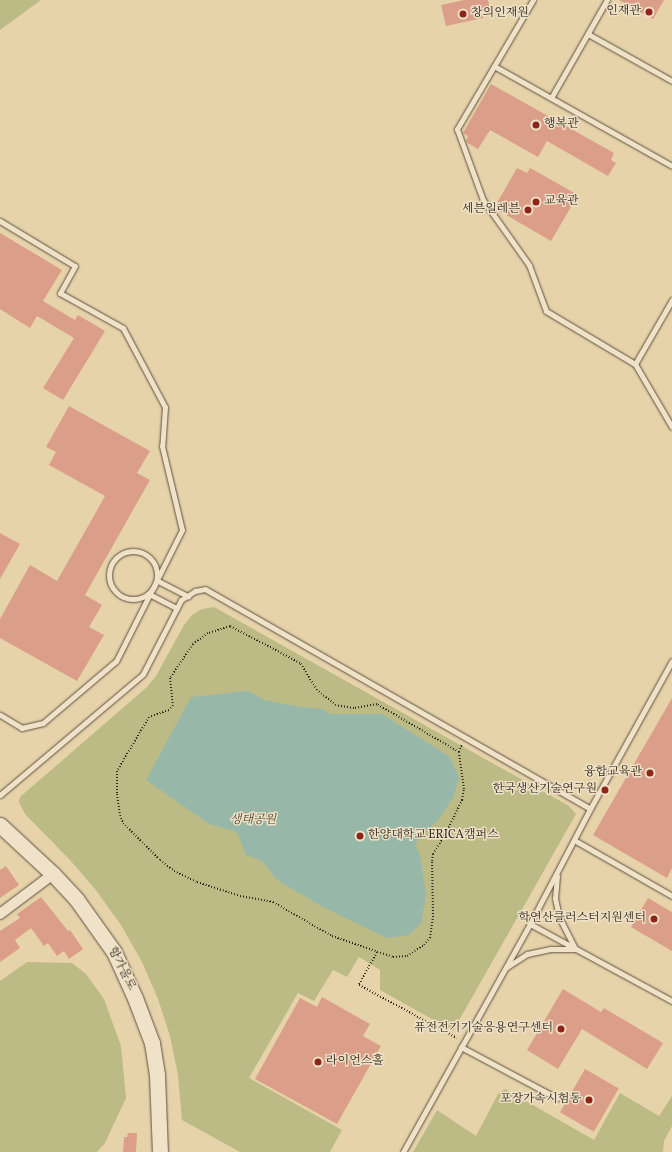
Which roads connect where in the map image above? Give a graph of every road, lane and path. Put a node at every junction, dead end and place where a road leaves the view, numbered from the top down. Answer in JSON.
{"nodes":[{"id":1,"x":533,"y":0,"type":"edge"},
{"id":2,"x":607,"y":0,"type":"edge"},
{"id":3,"x":588,"y":34,"type":"junction"},
{"id":4,"x":494,"y":66,"type":"junction"},
{"id":5,"x":672,"y":81,"type":"edge"},
{"id":6,"x":551,"y":98,"type":"junction"},
{"id":7,"x":672,"y":166,"type":"edge"},
{"id":8,"x":0,"y":221,"type":"edge"},
{"id":9,"x":672,"y":300,"type":"edge"},
{"id":10,"x":635,"y":364,"type":"junction"},
{"id":11,"x":672,"y":427,"type":"edge"},
{"id":12,"x":157,"y":583,"type":"junction"},
{"id":13,"x":151,"y":595,"type":"junction"},
{"id":14,"x":188,"y":596,"type":"junction"},
{"id":15,"x":177,"y":608,"type":"junction"},
{"id":16,"x":672,"y":662,"type":"edge"},
{"id":17,"x":0,"y":716,"type":"edge"},
{"id":18,"x":466,"y":738,"type":"junction"},
{"id":19,"x":459,"y":752,"type":"junction"},
{"id":20,"x":0,"y":795,"type":"edge"},
{"id":21,"x":590,"y":809,"type":"junction"},
{"id":22,"x":0,"y":825,"type":"edge"},
{"id":23,"x":574,"y":840,"type":"junction"},
{"id":24,"x":557,"y":873,"type":"junction"},
{"id":25,"x":53,"y":874,"type":"junction"},
{"id":26,"x":672,"y":896,"type":"edge"},
{"id":27,"x":0,"y":914,"type":"edge"},
{"id":28,"x":530,"y":924,"type":"junction"},
{"id":29,"x":576,"y":949,"type":"junction"},
{"id":30,"x":378,"y":952,"type":"junction"},
{"id":31,"x":504,"y":970,"type":"junction"},
{"id":32,"x":672,"y":1001,"type":"edge"},
{"id":33,"x":463,"y":1045,"type":"junction"},
{"id":34,"x":557,"y":1098,"type":"dead end"},
{"id":35,"x":160,"y":1152,"type":"edge"},
{"id":36,"x":403,"y":1152,"type":"edge"}],
"edges":[{"from":1,"to":4,"type":"lane"},
{"from":2,"to":3,"type":"lane"},
{"from":3,"to":5,"type":"lane"},
{"from":3,"to":6,"type":"lane"},
{"from":4,"to":6,"type":"lane"},
{"from":4,"to":10,"type":"lane"},
{"from":6,"to":7,"type":"lane"},
{"from":8,"to":12,"type":"lane"},
{"from":9,"to":10,"type":"lane"},
{"from":10,"to":11,"type":"lane"},
{"from":12,"to":12,"type":"lane"},
{"from":12,"to":13,"type":"lane"},
{"from":12,"to":14,"type":"lane"},
{"from":13,"to":15,"type":"lane"},
{"from":13,"to":17,"type":"lane"},
{"from":14,"to":15,"type":"lane"},
{"from":14,"to":18,"type":"lane"},
{"from":15,"to":20,"type":"lane"},
{"from":16,"to":21,"type":"lane"},
{"from":18,"to":19,"type":"path"},
{"from":18,"to":21,"type":"lane"},
{"from":19,"to":30,"type":"path"},
{"from":19,"to":30,"type":"path"},
{"from":21,"to":23,"type":"lane"},
{"from":22,"to":25,"type":"main road","name":"항가울로"},
{"from":23,"to":24,"type":"lane"},
{"from":23,"to":26,"type":"lane"},
{"from":24,"to":28,"type":"lane"},
{"from":24,"to":29,"type":"lane"},
{"from":25,"to":27,"type":"street"},
{"from":25,"to":35,"type":"main road","name":"항가울로"},
{"from":28,"to":29,"type":"lane"},
{"from":28,"to":31,"type":"lane"},
{"from":29,"to":31,"type":"lane"},
{"from":29,"to":32,"type":"lane"},
{"from":30,"to":33,"type":"path"},
{"from":31,"to":33,"type":"lane"},
{"from":33,"to":34,"type":"lane"},
{"from":33,"to":36,"type":"lane"}]}
